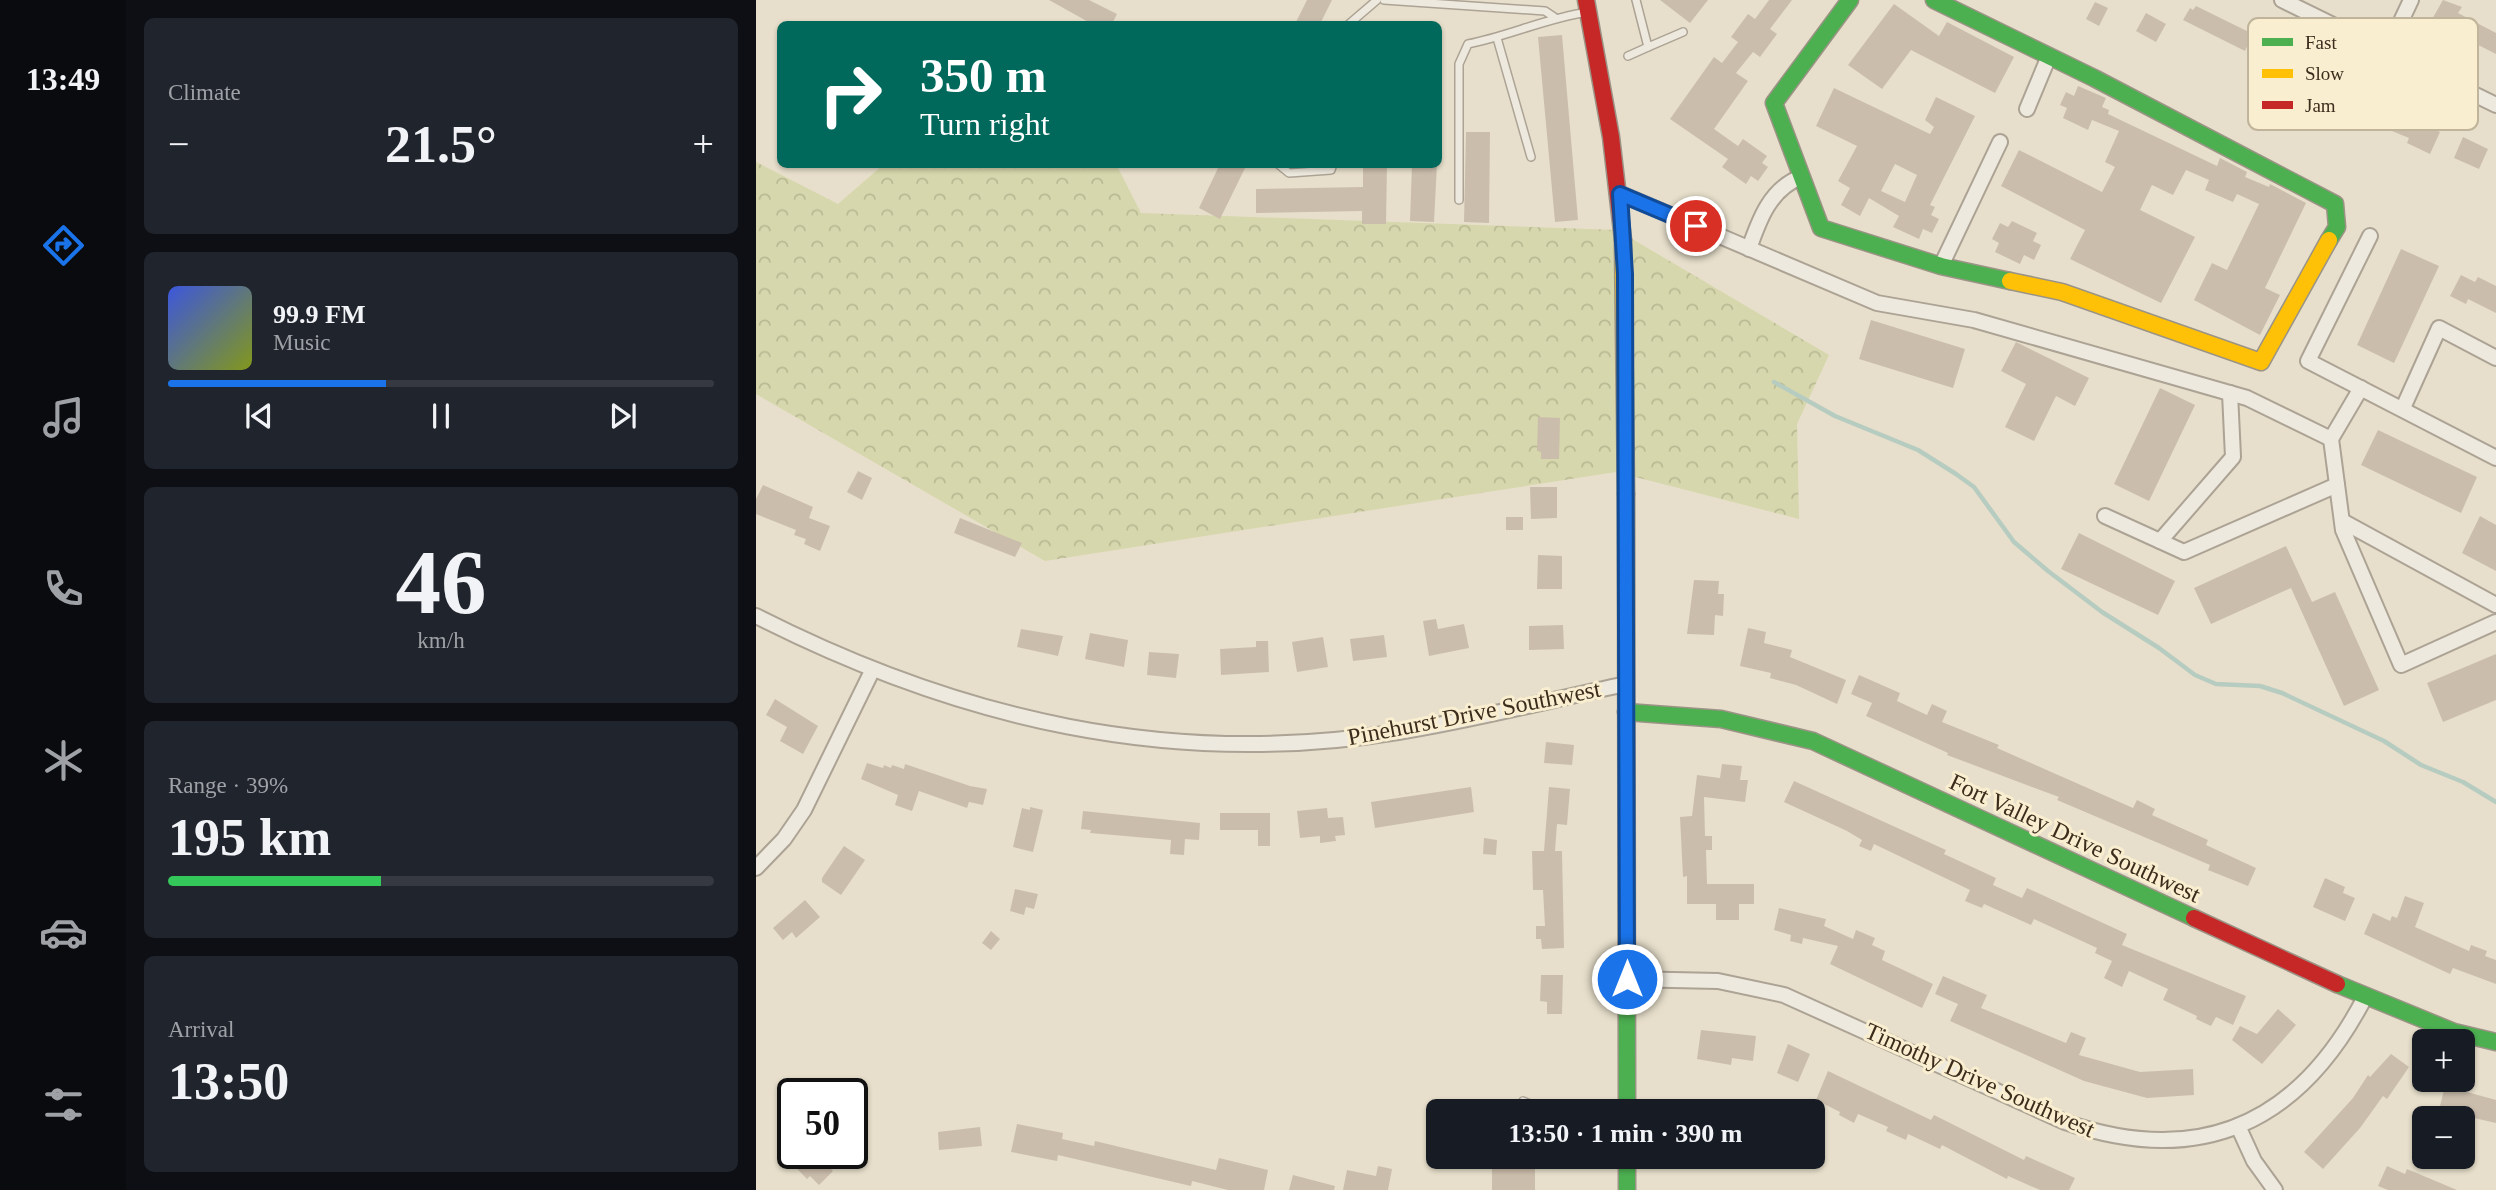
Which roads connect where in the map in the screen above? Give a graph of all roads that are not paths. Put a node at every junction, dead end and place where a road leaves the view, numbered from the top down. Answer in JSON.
{"nodes":[{"id":1,"x":1377,"y":0,"type":"edge"},
{"id":2,"x":1384,"y":0,"type":"edge"},
{"id":3,"x":1636,"y":0,"type":"edge"},
{"id":4,"x":1850,"y":0,"type":"edge"},
{"id":5,"x":1934,"y":0,"type":"edge"},
{"id":6,"x":2282,"y":0,"type":"edge"},
{"id":7,"x":2411,"y":0,"type":"edge"},
{"id":8,"x":1490,"y":4,"type":"edge"},
{"id":9,"x":1587,"y":6,"type":"edge"},
{"id":10,"x":1555,"y":17,"type":"junction"},
{"id":11,"x":2319,"y":18,"type":"edge"},
{"id":12,"x":2403,"y":18,"type":"edge"},
{"id":13,"x":1351,"y":21,"type":"edge"},
{"id":14,"x":1683,"y":32,"type":"dead end"},
{"id":15,"x":1497,"y":38,"type":"junction"},
{"id":16,"x":1648,"y":47,"type":"junction"},
{"id":17,"x":1628,"y":56,"type":"dead end"},
{"id":18,"x":2049,"y":56,"type":"junction"},
{"id":19,"x":2478,"y":96,"type":"edge"},
{"id":20,"x":2496,"y":105,"type":"edge"},
{"id":21,"x":2027,"y":109,"type":"dead end"},
{"id":22,"x":2000,"y":142,"type":"dead end"},
{"id":23,"x":1531,"y":157,"type":"dead end"},
{"id":24,"x":1283,"y":168,"type":"edge"},
{"id":25,"x":1332,"y":168,"type":"edge"},
{"id":26,"x":1801,"y":177,"type":"junction"},
{"id":27,"x":1620,"y":194,"type":"junction"},
{"id":28,"x":1459,"y":200,"type":"dead end"},
{"id":29,"x":2370,"y":236,"type":"dead end"},
{"id":30,"x":1749,"y":249,"type":"junction"},
{"id":31,"x":1941,"y":266,"type":"junction"},
{"id":32,"x":2496,"y":358,"type":"edge"},
{"id":33,"x":2361,"y":388,"type":"junction"},
{"id":34,"x":2230,"y":393,"type":"junction"},
{"id":35,"x":2403,"y":408,"type":"junction"},
{"id":36,"x":2331,"y":439,"type":"junction"},
{"id":37,"x":2496,"y":458,"type":"edge"},
{"id":38,"x":2337,"y":485,"type":"junction"},
{"id":39,"x":2105,"y":516,"type":"dead end"},
{"id":40,"x":2342,"y":521,"type":"junction"},
{"id":41,"x":2160,"y":541,"type":"junction"},
{"id":42,"x":2496,"y":604,"type":"edge"},
{"id":43,"x":756,"y":616,"type":"edge"},
{"id":44,"x":2496,"y":622,"type":"edge"},
{"id":45,"x":872,"y":671,"type":"junction"},
{"id":46,"x":1626,"y":684,"type":"junction"},
{"id":47,"x":1626,"y":712,"type":"junction"},
{"id":48,"x":756,"y":869,"type":"edge"},
{"id":49,"x":1627,"y":979,"type":"junction"},
{"id":50,"x":2365,"y":998,"type":"junction"},
{"id":51,"x":2496,"y":1042,"type":"edge"},
{"id":52,"x":1627,"y":1099,"type":"edge"},
{"id":53,"x":2238,"y":1125,"type":"junction"},
{"id":54,"x":1627,"y":1169,"type":"edge"},
{"id":55,"x":1627,"y":1190,"type":"edge"},
{"id":56,"x":2275,"y":1190,"type":"edge"}],
"edges":[{"from":1,"to":13,"type":"lane"},
{"from":2,"to":8,"type":"lane"},
{"from":3,"to":16,"type":"lane"},
{"from":4,"to":26,"type":"street"},
{"from":5,"to":18,"type":"street"},
{"from":6,"to":11,"type":"street"},
{"from":7,"to":12,"type":"street"},
{"from":8,"to":10,"type":"lane"},
{"from":9,"to":10,"type":"lane"},
{"from":9,"to":27,"type":"street"},
{"from":10,"to":15,"type":"lane"},
{"from":14,"to":16,"type":"lane"},
{"from":15,"to":23,"type":"lane"},
{"from":15,"to":28,"type":"lane"},
{"from":16,"to":17,"type":"lane"},
{"from":18,"to":21,"type":"street"},
{"from":18,"to":31,"type":"street"},
{"from":19,"to":20,"type":"street"},
{"from":22,"to":31,"type":"street"},
{"from":24,"to":25,"type":"lane"},
{"from":26,"to":30,"type":"street"},
{"from":26,"to":31,"type":"street"},
{"from":27,"to":30,"type":"street"},
{"from":27,"to":46,"type":"street"},
{"from":29,"to":33,"type":"street"},
{"from":30,"to":34,"type":"street"},
{"from":32,"to":35,"type":"street"},
{"from":33,"to":35,"type":"street"},
{"from":33,"to":36,"type":"street"},
{"from":34,"to":36,"type":"street"},
{"from":34,"to":41,"type":"street"},
{"from":35,"to":37,"type":"street"},
{"from":36,"to":38,"type":"street"},
{"from":38,"to":40,"type":"street"},
{"from":38,"to":41,"type":"street"},
{"from":39,"to":41,"type":"street"},
{"from":40,"to":42,"type":"street"},
{"from":40,"to":44,"type":"street"},
{"from":43,"to":45,"type":"street","name":"Pinehurst Drive Southwest"},
{"from":45,"to":46,"type":"street","name":"Pinehurst Drive Southwest"},
{"from":45,"to":48,"type":"street"},
{"from":46,"to":47,"type":"street"},
{"from":47,"to":49,"type":"street"},
{"from":47,"to":50,"type":"street","name":"Fort Valley Drive Southwest"},
{"from":49,"to":52,"type":"street"},
{"from":49,"to":53,"type":"street","name":"Timothy Drive Southwest"},
{"from":50,"to":51,"type":"street","name":"Fort Valley Drive Southwest"},
{"from":50,"to":53,"type":"street","name":"Timothy Drive Southwest"},
{"from":53,"to":56,"type":"street"},
{"from":54,"to":55,"type":"street"}]}
